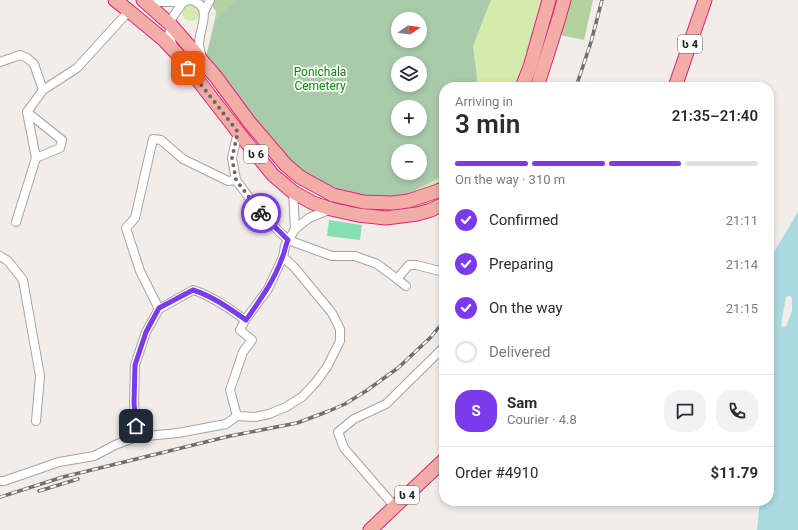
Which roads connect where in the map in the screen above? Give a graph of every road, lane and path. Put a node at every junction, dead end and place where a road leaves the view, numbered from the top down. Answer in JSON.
{"nodes":[{"id":1,"x":115,"y":0,"type":"edge"},
{"id":2,"x":143,"y":0,"type":"edge"},
{"id":3,"x":210,"y":0,"type":"edge"},
{"id":4,"x":549,"y":0,"type":"edge"},
{"id":5,"x":564,"y":0,"type":"edge"},
{"id":6,"x":705,"y":0,"type":"edge"},
{"id":7,"x":188,"y":1,"type":"edge"},
{"id":8,"x":129,"y":11,"type":"junction"},
{"id":9,"x":204,"y":12,"type":"junction"},
{"id":10,"x":171,"y":25,"type":"junction"},
{"id":11,"x":180,"y":57,"type":"junction"},
{"id":12,"x":203,"y":61,"type":"junction"},
{"id":13,"x":0,"y":62,"type":"edge"},
{"id":14,"x":524,"y":82,"type":"edge"},
{"id":15,"x":539,"y":82,"type":"edge"},
{"id":16,"x":677,"y":82,"type":"edge"},
{"id":17,"x":43,"y":90,"type":"junction"},
{"id":18,"x":27,"y":112,"type":"junction"},
{"id":19,"x":238,"y":132,"type":"junction"},
{"id":20,"x":36,"y":158,"type":"junction"},
{"id":21,"x":236,"y":180,"type":"junction"},
{"id":22,"x":439,"y":190,"type":"edge"},
{"id":23,"x":293,"y":192,"type":"junction"},
{"id":24,"x":439,"y":206,"type":"edge"},
{"id":25,"x":331,"y":209,"type":"junction"},
{"id":26,"x":16,"y":222,"type":"dead end"},
{"id":27,"x":295,"y":229,"type":"junction"},
{"id":28,"x":288,"y":240,"type":"junction"},
{"id":29,"x":0,"y":256,"type":"edge"},
{"id":30,"x":283,"y":257,"type":"junction"},
{"id":31,"x":439,"y":271,"type":"edge"},
{"id":32,"x":397,"y":279,"type":"junction"},
{"id":33,"x":406,"y":286,"type":"dead end"},
{"id":34,"x":159,"y":308,"type":"junction"},
{"id":35,"x":246,"y":320,"type":"junction"},
{"id":36,"x":439,"y":352,"type":"edge"},
{"id":37,"x":237,"y":416,"type":"junction"},
{"id":38,"x":36,"y":421,"type":"dead end"},
{"id":39,"x":136,"y":437,"type":"junction"},
{"id":40,"x":439,"y":465,"type":"edge"},
{"id":41,"x":0,"y":481,"type":"edge"},
{"id":42,"x":395,"y":506,"type":"junction"},
{"id":43,"x":370,"y":530,"type":"edge"}],
"edges":[{"from":1,"to":8,"type":"highway","number":"ს 6"},
{"from":2,"to":7,"type":"street"},
{"from":2,"to":10,"type":"highway","number":"ს 6"},
{"from":3,"to":9,"type":"street"},
{"from":4,"to":14,"type":"highway"},
{"from":5,"to":15,"type":"highway"},
{"from":6,"to":16,"type":"highway","number":"ს 4"},
{"from":7,"to":9,"type":"street"},
{"from":7,"to":10,"type":"street"},
{"from":8,"to":11,"type":"highway","number":"ს 6"},
{"from":8,"to":17,"type":"street"},
{"from":9,"to":12,"type":"street"},
{"from":10,"to":11,"type":"street"},
{"from":10,"to":12,"type":"highway","number":"ს 6"},
{"from":11,"to":19,"type":"highway","number":"ს 6"},
{"from":12,"to":22,"type":"highway","number":"ს 6"},
{"from":13,"to":17,"type":"street"},
{"from":17,"to":18,"type":"street"},
{"from":18,"to":20,"type":"street"},
{"from":18,"to":20,"type":"street"},
{"from":19,"to":21,"type":"street"},
{"from":19,"to":23,"type":"highway","number":"ს 6"},
{"from":20,"to":26,"type":"street"},
{"from":21,"to":28,"type":"street"},
{"from":21,"to":34,"type":"street"},
{"from":23,"to":25,"type":"highway","number":"ს 6"},
{"from":23,"to":27,"type":"street"},
{"from":24,"to":25,"type":"highway","number":"ს 6"},
{"from":25,"to":27,"type":"street"},
{"from":27,"to":28,"type":"street"},
{"from":28,"to":30,"type":"street"},
{"from":28,"to":32,"type":"street"},
{"from":29,"to":38,"type":"street"},
{"from":30,"to":35,"type":"street"},
{"from":30,"to":37,"type":"street"},
{"from":31,"to":32,"type":"street"},
{"from":32,"to":33,"type":"street"},
{"from":34,"to":35,"type":"street"},
{"from":34,"to":39,"type":"street"},
{"from":35,"to":37,"type":"street"},
{"from":36,"to":42,"type":"street"},
{"from":37,"to":39,"type":"street"},
{"from":39,"to":41,"type":"street"},
{"from":40,"to":42,"type":"highway","number":"ს 4"},
{"from":42,"to":43,"type":"highway","number":"ს 4"}]}
